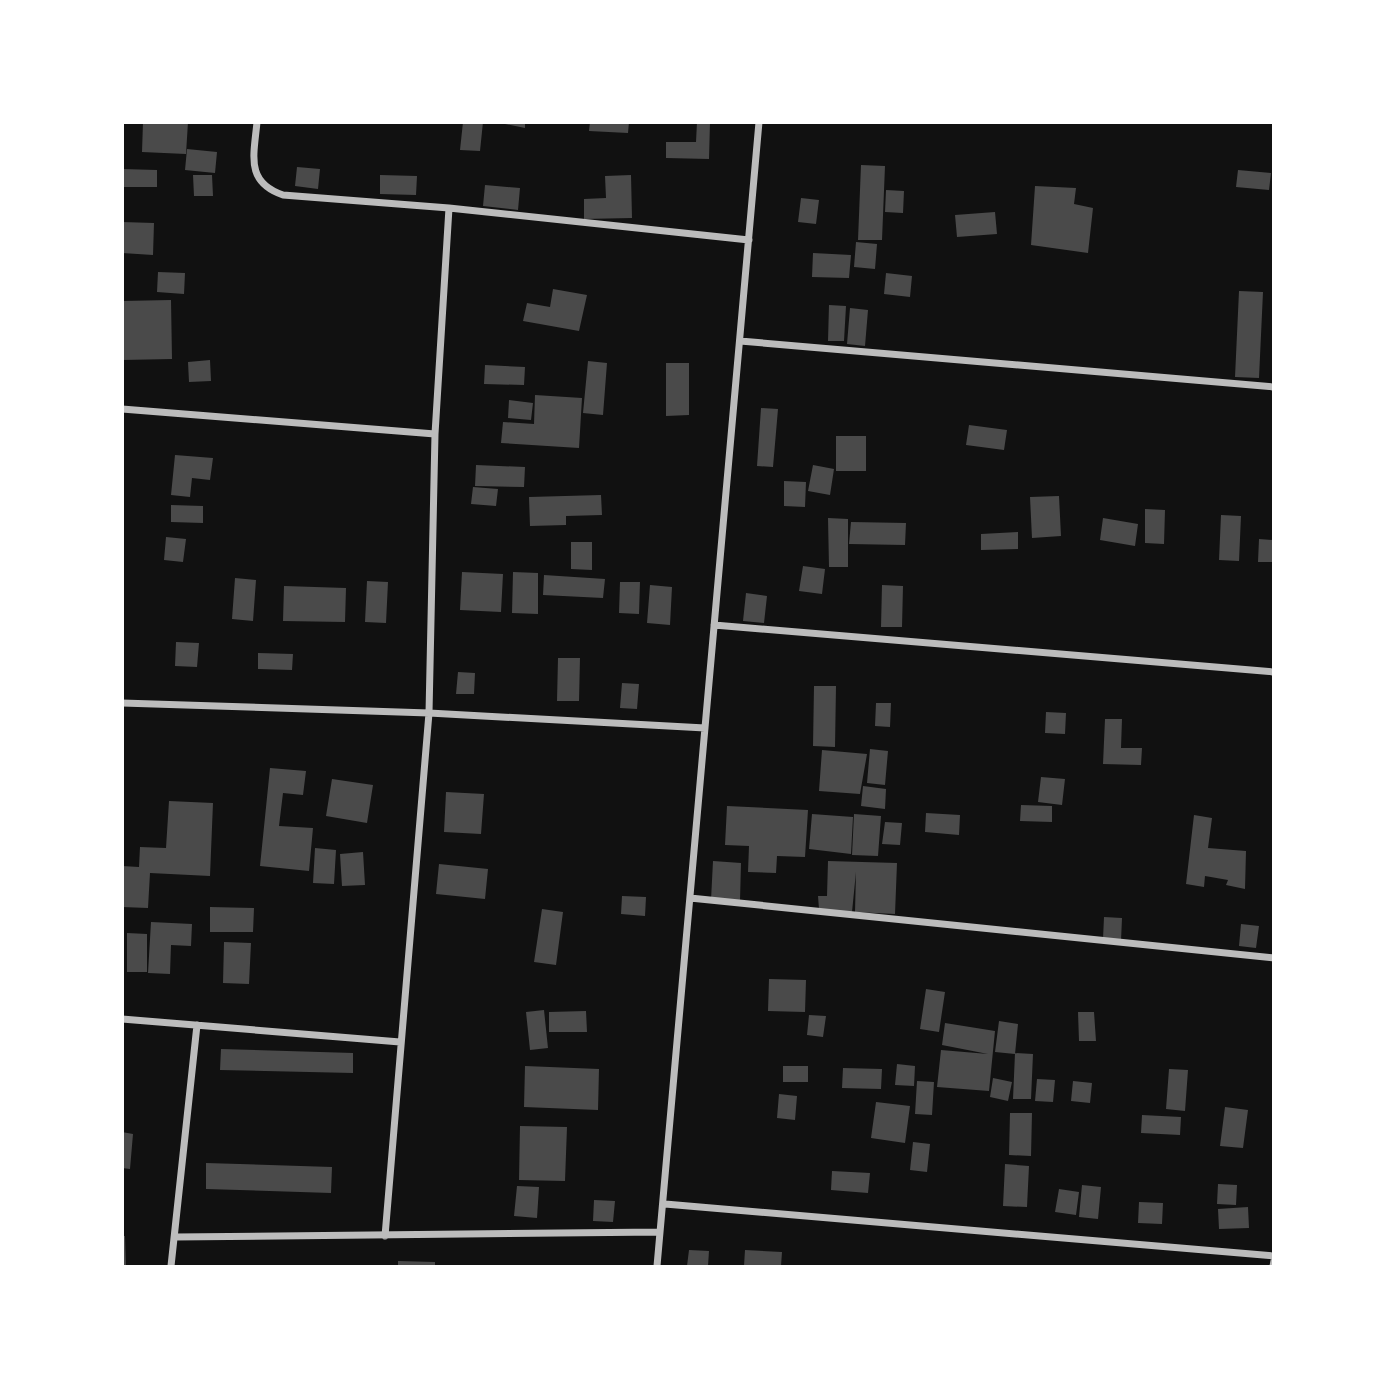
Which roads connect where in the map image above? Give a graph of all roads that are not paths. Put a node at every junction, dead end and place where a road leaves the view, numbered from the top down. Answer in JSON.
{"nodes":[{"id":1,"x":257,"y":122,"type":"edge"},
{"id":2,"x":759,"y":122,"type":"edge"},
{"id":3,"x":449,"y":208,"type":"junction"},
{"id":4,"x":749,"y":240,"type":"junction"},
{"id":5,"x":740,"y":341,"type":"junction"},
{"id":6,"x":1273,"y":387,"type":"edge"},
{"id":7,"x":122,"y":409,"type":"edge"},
{"id":8,"x":435,"y":435,"type":"junction"},
{"id":9,"x":714,"y":625,"type":"junction"},
{"id":10,"x":1273,"y":672,"type":"edge"},
{"id":11,"x":122,"y":703,"type":"edge"},
{"id":12,"x":429,"y":713,"type":"junction"},
{"id":13,"x":705,"y":728,"type":"junction"},
{"id":14,"x":690,"y":898,"type":"junction"},
{"id":15,"x":1273,"y":958,"type":"edge"},
{"id":16,"x":122,"y":1019,"type":"edge"},
{"id":17,"x":198,"y":1025,"type":"junction"},
{"id":18,"x":400,"y":1042,"type":"junction"},
{"id":19,"x":665,"y":1204,"type":"junction"},
{"id":20,"x":660,"y":1231,"type":"junction"},
{"id":21,"x":385,"y":1236,"type":"junction"},
{"id":22,"x":175,"y":1237,"type":"junction"},
{"id":23,"x":1273,"y":1259,"type":"edge"},
{"id":24,"x":171,"y":1266,"type":"edge"},
{"id":25,"x":657,"y":1266,"type":"edge"},
{"id":26,"x":1273,"y":1266,"type":"edge"}],
"edges":[{"from":1,"to":3,"type":"street"},
{"from":2,"to":4,"type":"street"},
{"from":3,"to":4,"type":"street"},
{"from":3,"to":8,"type":"street"},
{"from":4,"to":5,"type":"street"},
{"from":5,"to":6,"type":"street"},
{"from":5,"to":9,"type":"street"},
{"from":7,"to":8,"type":"street"},
{"from":8,"to":12,"type":"street"},
{"from":9,"to":10,"type":"street"},
{"from":9,"to":13,"type":"street"},
{"from":11,"to":12,"type":"street"},
{"from":12,"to":13,"type":"street"},
{"from":12,"to":18,"type":"street"},
{"from":13,"to":14,"type":"street"},
{"from":14,"to":15,"type":"street"},
{"from":14,"to":19,"type":"street"},
{"from":16,"to":17,"type":"street"},
{"from":17,"to":18,"type":"street"},
{"from":17,"to":22,"type":"street"},
{"from":18,"to":21,"type":"street"},
{"from":19,"to":20,"type":"street"},
{"from":19,"to":23,"type":"street"},
{"from":20,"to":21,"type":"street"},
{"from":20,"to":25,"type":"street"},
{"from":21,"to":22,"type":"street"},
{"from":22,"to":24,"type":"street"},
{"from":23,"to":26,"type":"street"}]}
